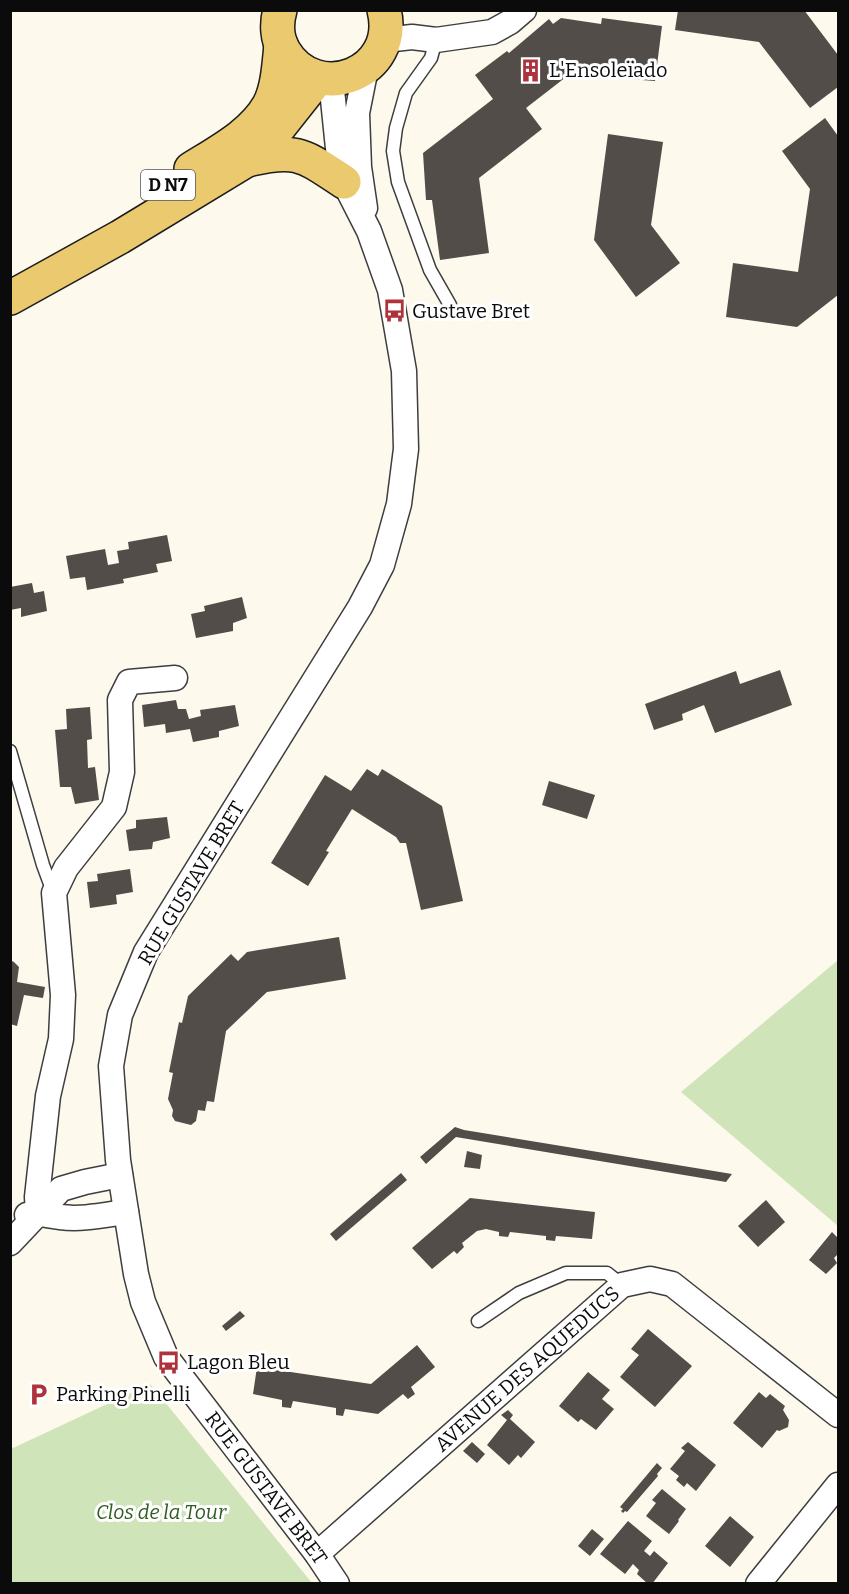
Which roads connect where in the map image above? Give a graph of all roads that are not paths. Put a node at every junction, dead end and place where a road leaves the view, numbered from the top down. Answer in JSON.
{"nodes":[{"id":1,"x":280,"y":10,"type":"edge"},
{"id":2,"x":524,"y":10,"type":"edge"},
{"id":3,"x":385,"y":18,"type":"edge"},
{"id":4,"x":436,"y":40,"type":"junction"},
{"id":5,"x":281,"y":45,"type":"junction"},
{"id":6,"x":366,"y":68,"type":"junction"},
{"id":7,"x":324,"y":79,"type":"junction"},
{"id":8,"x":247,"y":160,"type":"junction"},
{"id":9,"x":344,"y":183,"type":"junction"},
{"id":10,"x":369,"y":231,"type":"junction"},
{"id":11,"x":10,"y":292,"type":"edge"},
{"id":12,"x":10,"y":298,"type":"edge"},
{"id":13,"x":450,"y":305,"type":"dead end"},
{"id":14,"x":175,"y":678,"type":"dead end"},
{"id":15,"x":10,"y":751,"type":"edge"},
{"id":16,"x":54,"y":893,"type":"junction"},
{"id":17,"x":120,"y":1175,"type":"junction"},
{"id":18,"x":38,"y":1212,"type":"junction"},
{"id":19,"x":126,"y":1212,"type":"junction"},
{"id":20,"x":10,"y":1219,"type":"edge"},
{"id":21,"x":10,"y":1243,"type":"edge"},
{"id":22,"x":622,"y":1285,"type":"junction"},
{"id":23,"x":478,"y":1321,"type":"dead end"},
{"id":24,"x":838,"y":1415,"type":"edge"},
{"id":25,"x":838,"y":1485,"type":"edge"},
{"id":26,"x":317,"y":1554,"type":"junction"},
{"id":27,"x":337,"y":1584,"type":"edge"},
{"id":28,"x":758,"y":1584,"type":"edge"}],
"edges":[{"from":1,"to":5,"type":"main road"},
{"from":2,"to":4,"type":"street"},
{"from":3,"to":4,"type":"street"},
{"from":3,"to":6,"type":"main road"},
{"from":4,"to":13,"type":"lane"},
{"from":5,"to":7,"type":"main road"},
{"from":5,"to":11,"type":"main road","number":"D N7"},
{"from":6,"to":7,"type":"main road"},
{"from":6,"to":10,"type":"street","name":"RUE GUSTAVE BRET"},
{"from":7,"to":8,"type":"main road","number":"D N7"},
{"from":7,"to":9,"type":"street","name":"RUE GUSTAVE BRET"},
{"from":8,"to":9,"type":"main road"},
{"from":8,"to":12,"type":"main road","number":"D N7"},
{"from":9,"to":10,"type":"street","name":"RUE GUSTAVE BRET"},
{"from":10,"to":17,"type":"street","name":"RUE GUSTAVE BRET"},
{"from":14,"to":16,"type":"street"},
{"from":15,"to":16,"type":"lane"},
{"from":16,"to":18,"type":"street"},
{"from":17,"to":18,"type":"street"},
{"from":17,"to":19,"type":"street","name":"RUE GUSTAVE BRET"},
{"from":18,"to":19,"type":"street"},
{"from":18,"to":20,"type":"street"},
{"from":18,"to":21,"type":"street"},
{"from":19,"to":26,"type":"street","name":"RUE GUSTAVE BRET"},
{"from":22,"to":23,"type":"lane"},
{"from":22,"to":24,"type":"street","name":"AVENUE DES AQUEDUCS"},
{"from":22,"to":26,"type":"street","name":"AVENUE DES AQUEDUCS"},
{"from":25,"to":28,"type":"street"},
{"from":26,"to":27,"type":"street","name":"RUE GUSTAVE BRET"}]}
